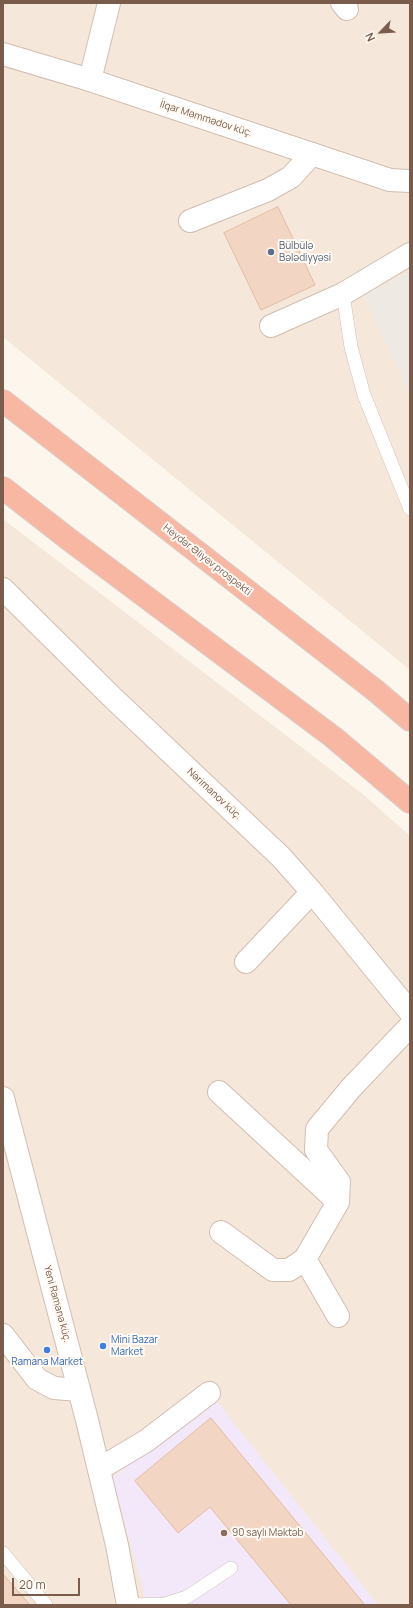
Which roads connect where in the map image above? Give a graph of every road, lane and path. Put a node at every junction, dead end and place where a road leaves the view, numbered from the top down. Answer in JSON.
{"nodes":[{"id":1,"x":109,"y":3,"type":"edge"},
{"id":2,"x":3,"y":54,"type":"edge"},
{"id":3,"x":90,"y":80,"type":"junction"},
{"id":4,"x":312,"y":154,"type":"junction"},
{"id":5,"x":410,"y":181,"type":"edge"},
{"id":6,"x":190,"y":221,"type":"dead end"},
{"id":7,"x":410,"y":254,"type":"edge"},
{"id":8,"x":342,"y":294,"type":"junction"},
{"id":9,"x":271,"y":326,"type":"dead end"},
{"id":10,"x":3,"y":401,"type":"edge"},
{"id":11,"x":3,"y":488,"type":"edge"},
{"id":12,"x":410,"y":508,"type":"edge"},
{"id":13,"x":3,"y":589,"type":"edge"},
{"id":14,"x":410,"y":720,"type":"edge"},
{"id":15,"x":410,"y":802,"type":"edge"},
{"id":16,"x":312,"y":892,"type":"junction"},
{"id":17,"x":246,"y":962,"type":"dead end"},
{"id":18,"x":410,"y":1012,"type":"edge"},
{"id":19,"x":410,"y":1026,"type":"edge"},
{"id":20,"x":219,"y":1092,"type":"dead end"},
{"id":21,"x":3,"y":1098,"type":"edge"},
{"id":22,"x":338,"y":1202,"type":"junction"},
{"id":23,"x":221,"y":1232,"type":"dead end"},
{"id":24,"x":305,"y":1259,"type":"junction"},
{"id":25,"x":338,"y":1316,"type":"dead end"},
{"id":26,"x":3,"y":1335,"type":"edge"},
{"id":27,"x":79,"y":1390,"type":"junction"},
{"id":28,"x":209,"y":1393,"type":"dead end"},
{"id":29,"x":98,"y":1469,"type":"junction"},
{"id":30,"x":3,"y":1553,"type":"edge"},
{"id":31,"x":231,"y":1568,"type":"dead end"},
{"id":32,"x":46,"y":1605,"type":"edge"},
{"id":33,"x":129,"y":1605,"type":"edge"}],
"edges":[{"from":1,"to":3,"type":"street"},
{"from":2,"to":3,"type":"street","name":"İlqar Məmmədov küç."},
{"from":3,"to":4,"type":"street","name":"İlqar Məmmədov küç."},
{"from":4,"to":5,"type":"street","name":"İlqar Məmmədov küç."},
{"from":4,"to":6,"type":"street"},
{"from":7,"to":8,"type":"street"},
{"from":8,"to":9,"type":"street"},
{"from":8,"to":12,"type":"lane"},
{"from":10,"to":14,"type":"highway","name":"Heydər Əliyev prospekti"},
{"from":11,"to":15,"type":"highway"},
{"from":13,"to":16,"type":"street","name":"Nərimanov küç."},
{"from":16,"to":17,"type":"street"},
{"from":16,"to":18,"type":"street","name":"Nərimanov küç."},
{"from":19,"to":22,"type":"street"},
{"from":20,"to":22,"type":"street"},
{"from":21,"to":27,"type":"street","name":"Yeni Ramana küç."},
{"from":22,"to":24,"type":"street"},
{"from":23,"to":24,"type":"street"},
{"from":24,"to":25,"type":"street"},
{"from":26,"to":27,"type":"street"},
{"from":27,"to":29,"type":"street","name":"Yeni Ramana küç."},
{"from":28,"to":29,"type":"street"},
{"from":29,"to":33,"type":"street","name":"Yeni Ramana küç."},
{"from":30,"to":32,"type":"lane"},
{"from":31,"to":33,"type":"lane"}]}
